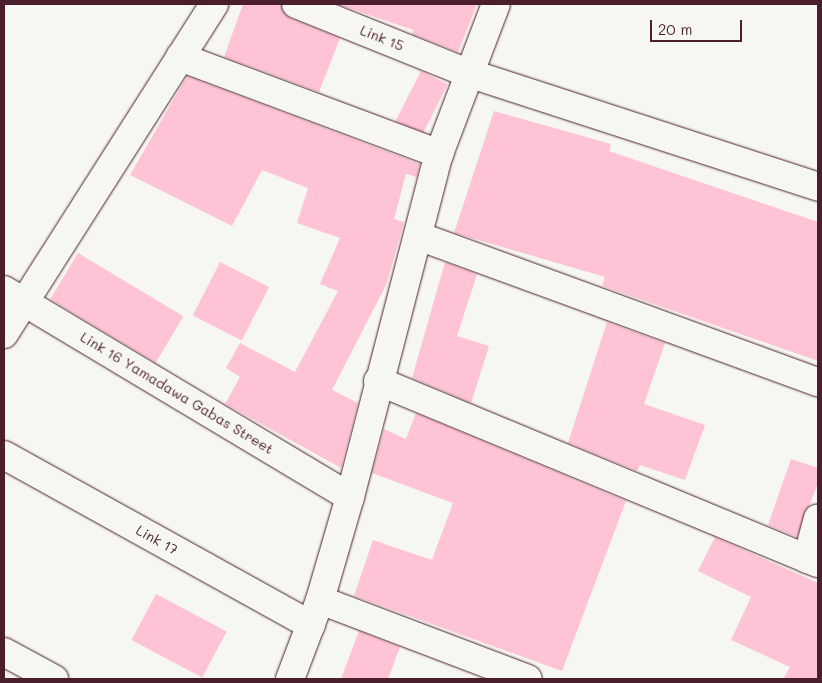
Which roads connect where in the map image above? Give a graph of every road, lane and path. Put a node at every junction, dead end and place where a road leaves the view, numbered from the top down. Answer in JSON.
{"nodes":[{"id":1,"x":214,"y":4,"type":"edge"},
{"id":2,"x":296,"y":4,"type":"edge"},
{"id":3,"x":496,"y":4,"type":"edge"},
{"id":4,"x":180,"y":57,"type":"junction"},
{"id":5,"x":468,"y":73,"type":"junction"},
{"id":6,"x":439,"y":154,"type":"junction"},
{"id":7,"x":818,"y":187,"type":"edge"},
{"id":8,"x":418,"y":236,"type":"junction"},
{"id":9,"x":14,"y":296,"type":"edge"},
{"id":10,"x":4,"y":334,"type":"edge"},
{"id":11,"x":378,"y":381,"type":"junction"},
{"id":12,"x":818,"y":382,"type":"edge"},
{"id":13,"x":4,"y":454,"type":"edge"},
{"id":14,"x":350,"y":497,"type":"junction"},
{"id":15,"x":818,"y":518,"type":"edge"},
{"id":16,"x":813,"y":561,"type":"edge"},
{"id":17,"x":320,"y":600,"type":"junction"},
{"id":18,"x":311,"y":626,"type":"junction"},
{"id":19,"x":4,"y":652,"type":"edge"},
{"id":20,"x":54,"y":679,"type":"edge"},
{"id":21,"x":290,"y":679,"type":"edge"},
{"id":22,"x":528,"y":679,"type":"edge"}],
"edges":[{"from":1,"to":4,"type":"street"},
{"from":2,"to":5,"type":"street","name":"Link 15"},
{"from":3,"to":5,"type":"street"},
{"from":4,"to":6,"type":"street"},
{"from":4,"to":9,"type":"street"},
{"from":5,"to":6,"type":"street"},
{"from":5,"to":7,"type":"street","name":"Link 15"},
{"from":6,"to":8,"type":"street"},
{"from":8,"to":11,"type":"street"},
{"from":8,"to":12,"type":"street"},
{"from":9,"to":10,"type":"street"},
{"from":9,"to":14,"type":"street","name":"Link 16 Yamadawa Gabas Street"},
{"from":11,"to":14,"type":"street"},
{"from":11,"to":16,"type":"street"},
{"from":13,"to":18,"type":"street","name":"Link 17"},
{"from":14,"to":17,"type":"street"},
{"from":15,"to":16,"type":"street"},
{"from":17,"to":18,"type":"street"},
{"from":17,"to":22,"type":"street"},
{"from":18,"to":21,"type":"street"},
{"from":19,"to":20,"type":"street"}]}
